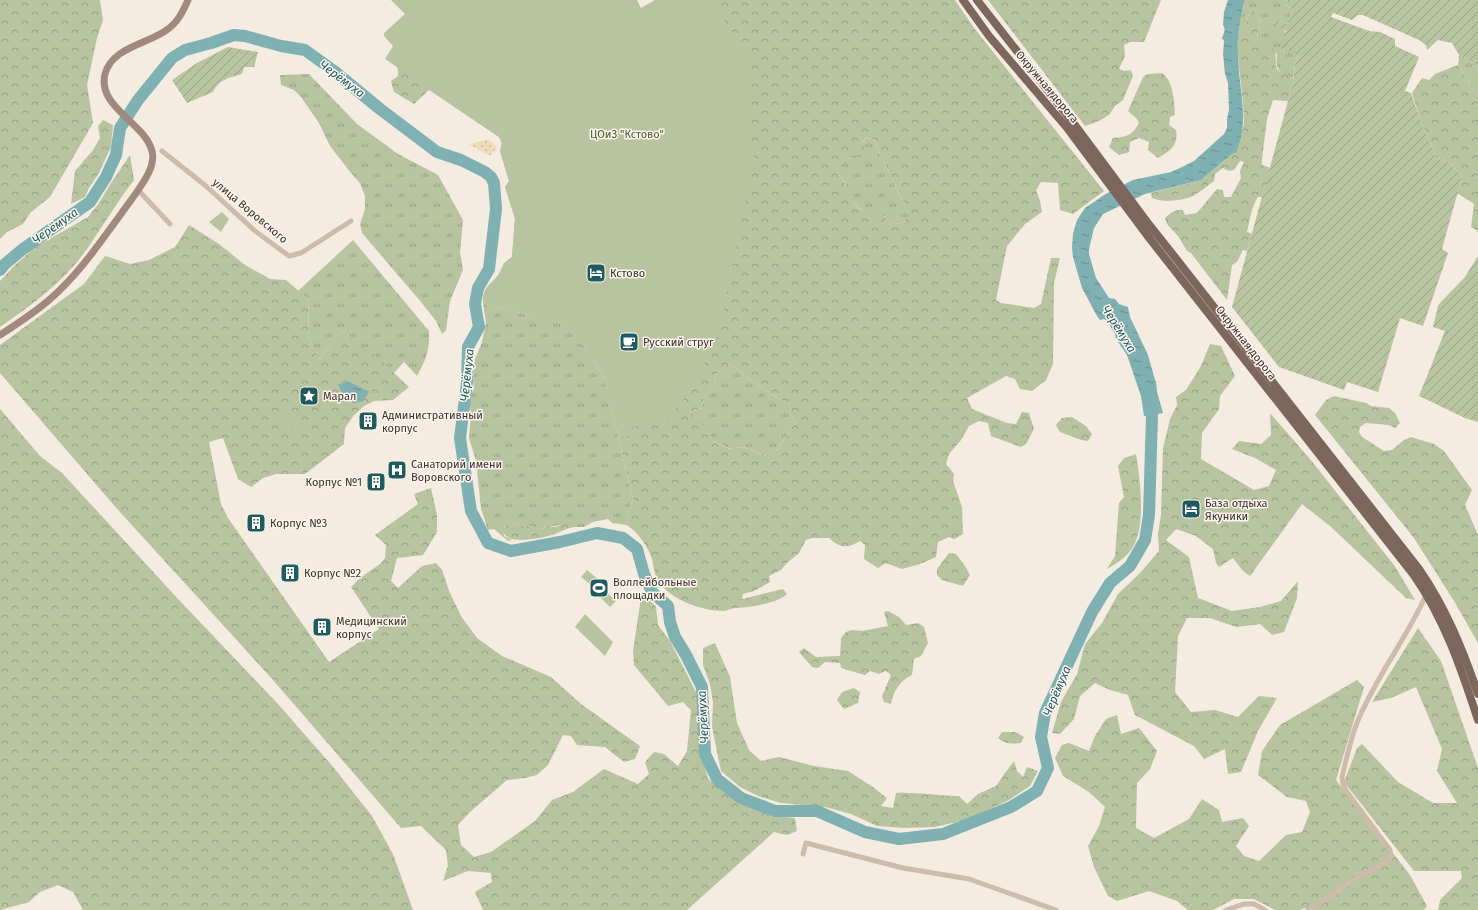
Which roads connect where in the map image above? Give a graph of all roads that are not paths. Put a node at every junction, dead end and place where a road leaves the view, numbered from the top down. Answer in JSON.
{"nodes":[{"id":1,"x":188,"y":0,"type":"edge"},
{"id":2,"x":963,"y":0,"type":"edge"},
{"id":3,"x":977,"y":0,"type":"edge"},
{"id":4,"x":162,"y":151,"type":"dead end"},
{"id":5,"x":1099,"y":164,"type":"junction"},
{"id":6,"x":138,"y":190,"type":"junction"},
{"id":7,"x":351,"y":221,"type":"dead end"},
{"id":8,"x":170,"y":224,"type":"dead end"},
{"id":9,"x":1144,"y":225,"type":"junction"},
{"id":10,"x":0,"y":335,"type":"edge"},
{"id":11,"x":1430,"y":585,"type":"junction"},
{"id":12,"x":1427,"y":595,"type":"junction"},
{"id":13,"x":1478,"y":694,"type":"edge"},
{"id":14,"x":1478,"y":720,"type":"edge"},
{"id":15,"x":803,"y":854,"type":"dead end"},
{"id":16,"x":1056,"y":910,"type":"edge"},
{"id":17,"x":1226,"y":910,"type":"edge"},
{"id":18,"x":1266,"y":910,"type":"edge"},
{"id":19,"x":1310,"y":910,"type":"edge"}],
"edges":[{"from":1,"to":6,"type":"main road"},
{"from":2,"to":5,"type":"main road","name":"Окружная дорога"},
{"from":3,"to":5,"type":"main road","name":"Окружная дорога"},
{"from":4,"to":7,"type":"street","name":"улица Воровского"},
{"from":5,"to":9,"type":"main road","name":"Окружная дорога"},
{"from":6,"to":8,"type":"street"},
{"from":6,"to":10,"type":"main road"},
{"from":9,"to":11,"type":"main road","name":"Окружная дорога"},
{"from":9,"to":12,"type":"main road","name":"Окружная дорога"},
{"from":11,"to":12,"type":"street"},
{"from":11,"to":13,"type":"main road","name":"Окружная дорога"},
{"from":12,"to":14,"type":"main road","name":"Окружная дорога"},
{"from":12,"to":19,"type":"street"},
{"from":15,"to":16,"type":"street"},
{"from":17,"to":18,"type":"street"}]}
